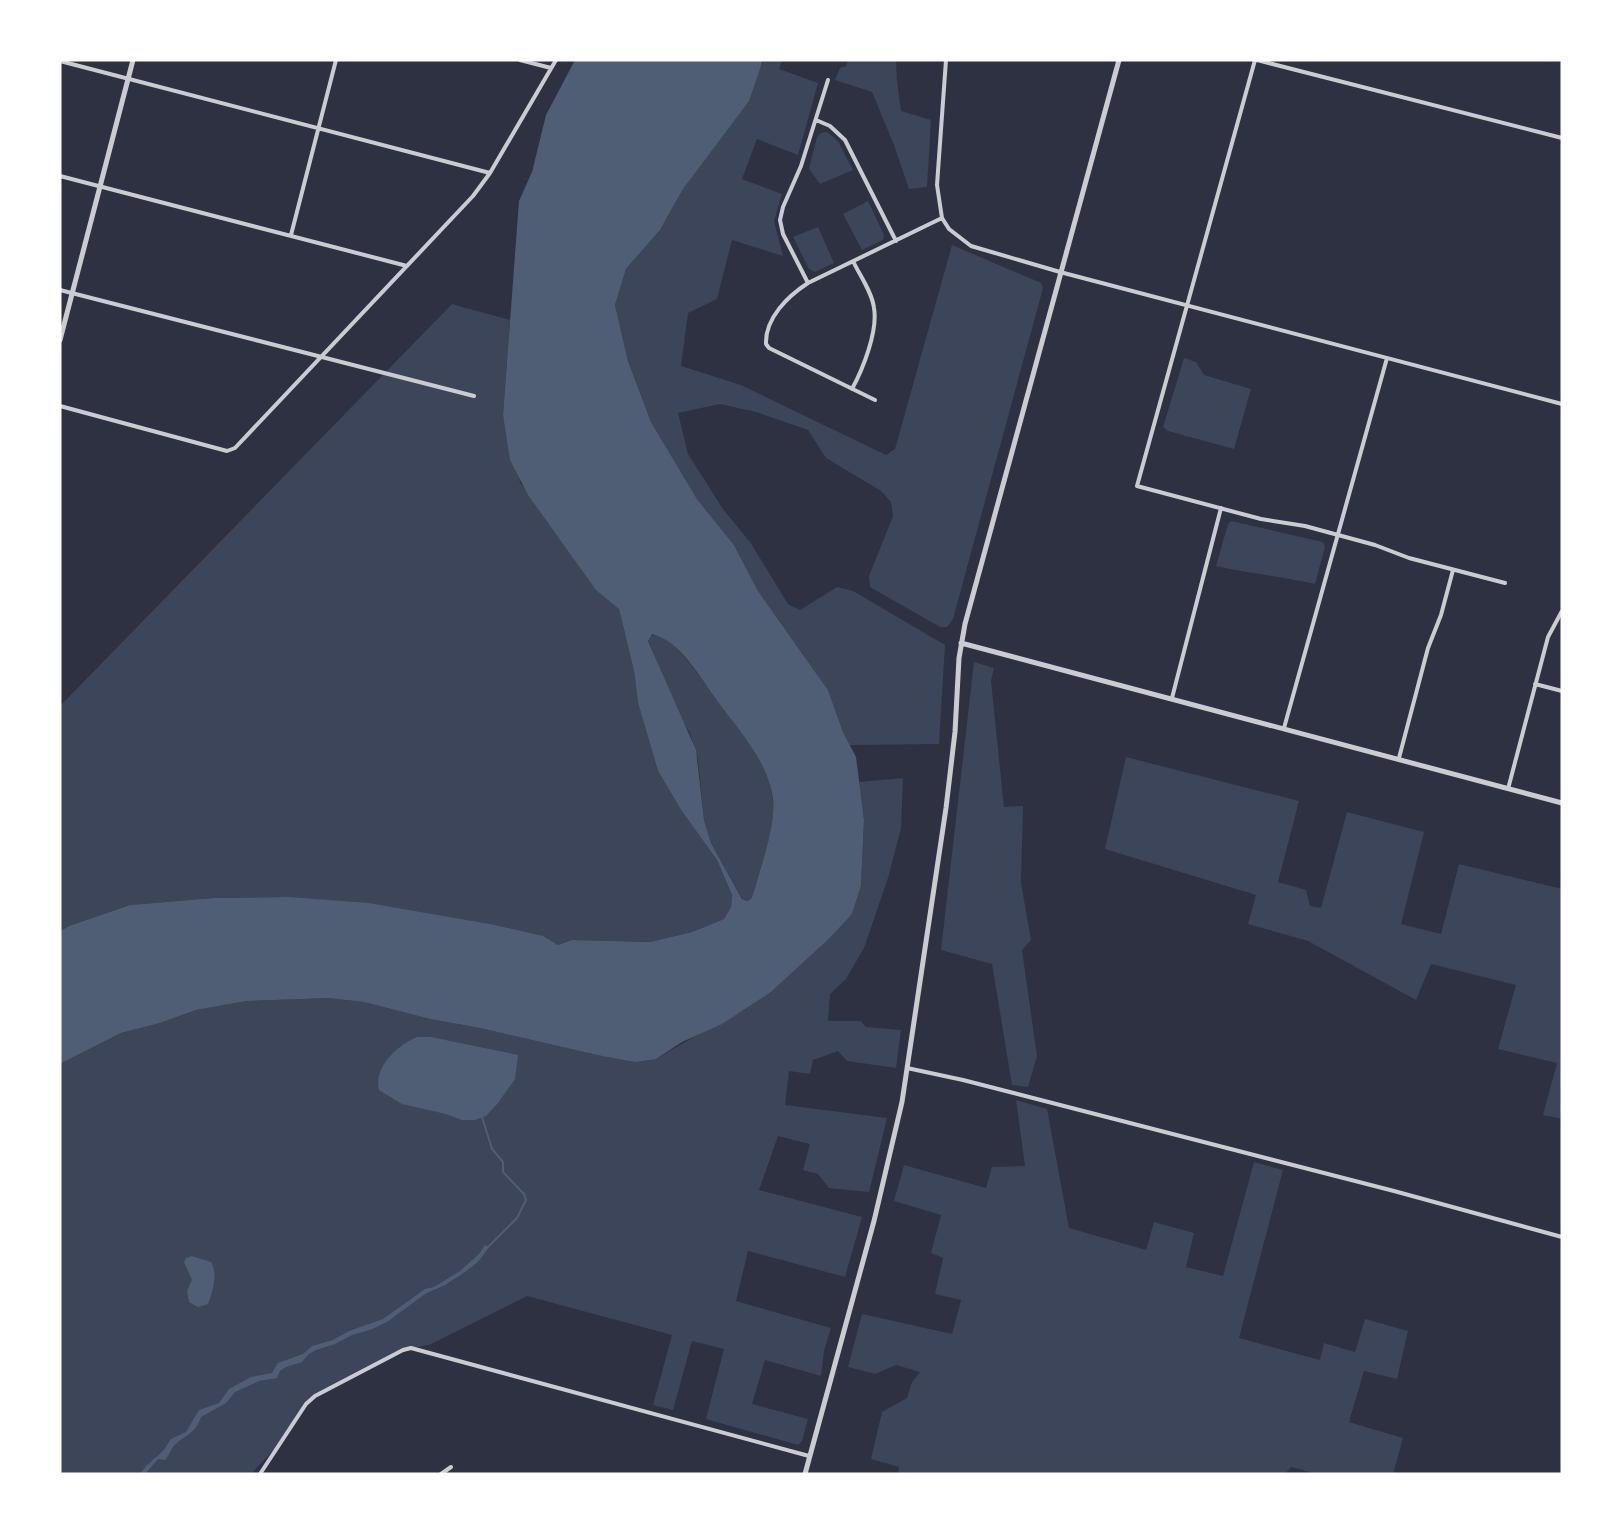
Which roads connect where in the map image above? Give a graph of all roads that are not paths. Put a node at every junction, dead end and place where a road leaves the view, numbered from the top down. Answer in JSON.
{"nodes":[{"id":1,"x":133,"y":60,"type":"edge"},
{"id":2,"x":336,"y":60,"type":"edge"},
{"id":3,"x":520,"y":60,"type":"edge"},
{"id":4,"x":556,"y":60,"type":"edge"},
{"id":5,"x":946,"y":60,"type":"edge"},
{"id":6,"x":1119,"y":60,"type":"edge"},
{"id":7,"x":1256,"y":60,"type":"edge"},
{"id":8,"x":60,"y":61,"type":"edge"},
{"id":9,"x":551,"y":68,"type":"junction"},
{"id":10,"x":128,"y":79,"type":"junction"},
{"id":11,"x":828,"y":80,"type":"dead end"},
{"id":12,"x":815,"y":120,"type":"junction"},
{"id":13,"x":318,"y":128,"type":"junction"},
{"id":14,"x":1562,"y":138,"type":"edge"},
{"id":15,"x":490,"y":173,"type":"junction"},
{"id":16,"x":60,"y":176,"type":"edge"},
{"id":17,"x":100,"y":186,"type":"junction"},
{"id":18,"x":942,"y":218,"type":"junction"},
{"id":19,"x":291,"y":235,"type":"junction"},
{"id":20,"x":896,"y":241,"type":"junction"},
{"id":21,"x":853,"y":261,"type":"junction"},
{"id":22,"x":407,"y":266,"type":"junction"},
{"id":23,"x":1060,"y":272,"type":"junction"},
{"id":24,"x":808,"y":283,"type":"junction"},
{"id":25,"x":60,"y":290,"type":"edge"},
{"id":26,"x":72,"y":294,"type":"junction"},
{"id":27,"x":1188,"y":305,"type":"junction"},
{"id":28,"x":60,"y":340,"type":"edge"},
{"id":29,"x":323,"y":356,"type":"junction"},
{"id":30,"x":1387,"y":358,"type":"junction"},
{"id":31,"x":852,"y":389,"type":"junction"},
{"id":32,"x":474,"y":396,"type":"dead end"},
{"id":33,"x":875,"y":400,"type":"dead end"},
{"id":34,"x":1562,"y":404,"type":"edge"},
{"id":35,"x":60,"y":406,"type":"edge"},
{"id":36,"x":1221,"y":508,"type":"junction"},
{"id":37,"x":1338,"y":536,"type":"junction"},
{"id":38,"x":1453,"y":570,"type":"junction"},
{"id":39,"x":1505,"y":583,"type":"dead end"},
{"id":40,"x":1562,"y":611,"type":"edge"},
{"id":41,"x":961,"y":643,"type":"junction"},
{"id":42,"x":1535,"y":684,"type":"junction"},
{"id":43,"x":1562,"y":691,"type":"edge"},
{"id":44,"x":1172,"y":698,"type":"junction"},
{"id":45,"x":1284,"y":728,"type":"junction"},
{"id":46,"x":1399,"y":759,"type":"junction"},
{"id":47,"x":1508,"y":789,"type":"junction"},
{"id":48,"x":1562,"y":803,"type":"edge"},
{"id":49,"x":907,"y":1068,"type":"junction"},
{"id":50,"x":1562,"y":1237,"type":"edge"},
{"id":51,"x":809,"y":1456,"type":"junction"},
{"id":52,"x":451,"y":1467,"type":"dead end"},
{"id":53,"x":260,"y":1474,"type":"edge"},
{"id":54,"x":441,"y":1474,"type":"edge"},
{"id":55,"x":805,"y":1474,"type":"edge"}],
"edges":[{"from":1,"to":10,"type":"street"},
{"from":2,"to":13,"type":"street"},
{"from":3,"to":9,"type":"street"},
{"from":4,"to":9,"type":"street"},
{"from":5,"to":18,"type":"street"},
{"from":6,"to":23,"type":"street"},
{"from":7,"to":14,"type":"street"},
{"from":7,"to":27,"type":"street"},
{"from":8,"to":10,"type":"street"},
{"from":9,"to":15,"type":"street"},
{"from":10,"to":13,"type":"street"},
{"from":10,"to":17,"type":"street"},
{"from":11,"to":12,"type":"street"},
{"from":12,"to":20,"type":"street"},
{"from":12,"to":24,"type":"street"},
{"from":13,"to":15,"type":"street"},
{"from":13,"to":19,"type":"street"},
{"from":15,"to":22,"type":"street"},
{"from":16,"to":17,"type":"street"},
{"from":17,"to":19,"type":"street"},
{"from":17,"to":26,"type":"street"},
{"from":18,"to":20,"type":"street"},
{"from":18,"to":23,"type":"street"},
{"from":19,"to":22,"type":"street"},
{"from":20,"to":21,"type":"street"},
{"from":21,"to":24,"type":"street"},
{"from":21,"to":31,"type":"street"},
{"from":22,"to":29,"type":"street"},
{"from":23,"to":27,"type":"street"},
{"from":23,"to":41,"type":"street"},
{"from":24,"to":31,"type":"street"},
{"from":25,"to":26,"type":"street"},
{"from":26,"to":28,"type":"street"},
{"from":26,"to":29,"type":"street"},
{"from":27,"to":30,"type":"street"},
{"from":27,"to":36,"type":"street"},
{"from":29,"to":32,"type":"street"},
{"from":29,"to":35,"type":"street"},
{"from":30,"to":34,"type":"street"},
{"from":30,"to":37,"type":"street"},
{"from":31,"to":33,"type":"street"},
{"from":36,"to":37,"type":"street"},
{"from":36,"to":44,"type":"street"},
{"from":37,"to":38,"type":"street"},
{"from":37,"to":45,"type":"street"},
{"from":38,"to":39,"type":"street"},
{"from":38,"to":46,"type":"street"},
{"from":40,"to":42,"type":"street"},
{"from":41,"to":44,"type":"street"},
{"from":41,"to":49,"type":"street"},
{"from":42,"to":43,"type":"street"},
{"from":42,"to":47,"type":"street"},
{"from":44,"to":45,"type":"street"},
{"from":45,"to":46,"type":"street"},
{"from":46,"to":47,"type":"street"},
{"from":47,"to":48,"type":"street"},
{"from":49,"to":50,"type":"street"},
{"from":49,"to":51,"type":"street"},
{"from":51,"to":53,"type":"street"},
{"from":51,"to":55,"type":"street"},
{"from":52,"to":54,"type":"street"}]}
